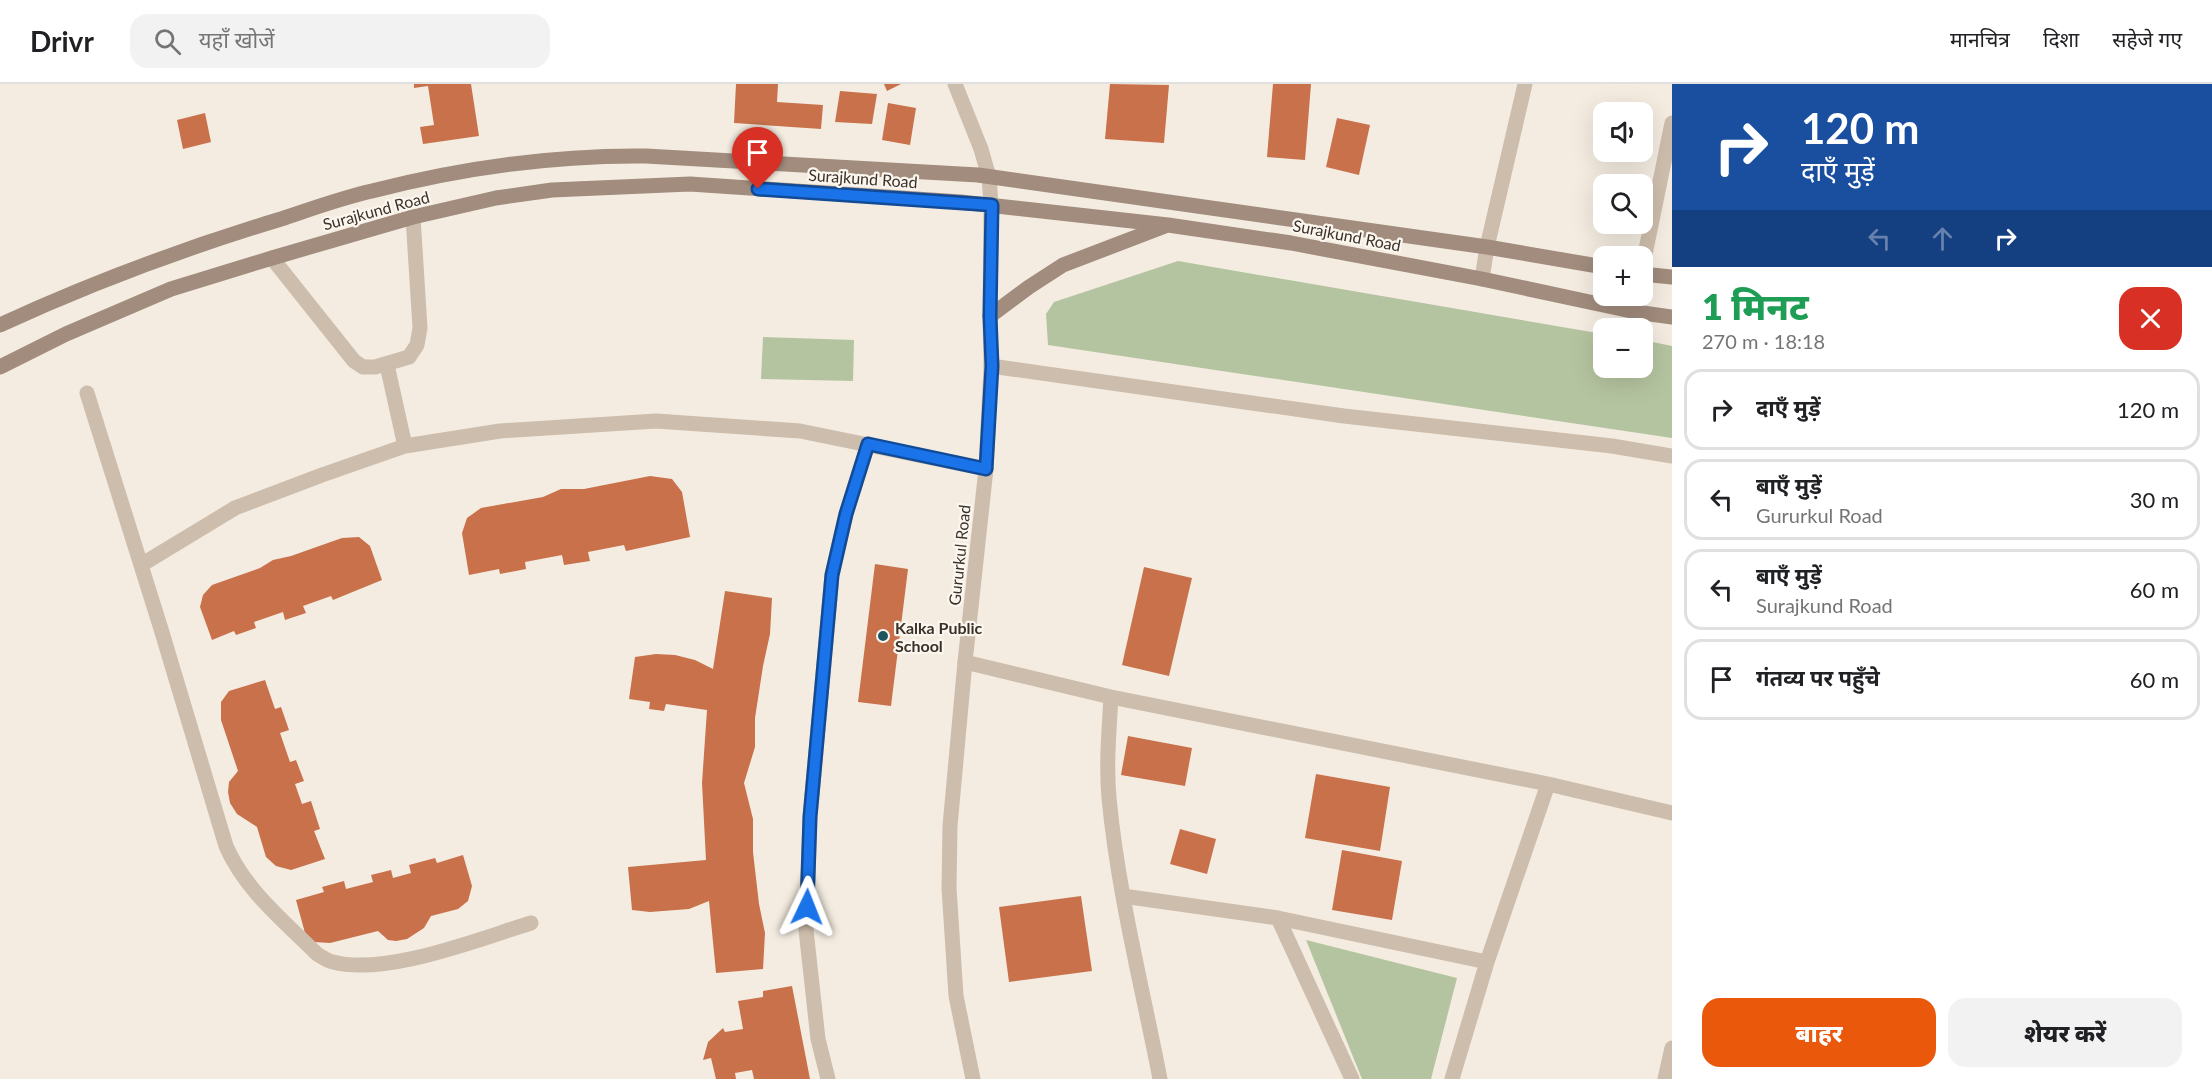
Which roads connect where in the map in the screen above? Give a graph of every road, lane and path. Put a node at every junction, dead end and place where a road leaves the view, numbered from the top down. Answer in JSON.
{"nodes":[{"id":1,"x":955,"y":84,"type":"edge"},
{"id":2,"x":1525,"y":84,"type":"edge"},
{"id":3,"x":1672,"y":123,"type":"edge"},
{"id":4,"x":988,"y":177,"type":"junction"},
{"id":5,"x":992,"y":205,"type":"junction"},
{"id":6,"x":413,"y":217,"type":"junction"},
{"id":7,"x":1168,"y":225,"type":"junction"},
{"id":8,"x":1647,"y":246,"type":"edge"},
{"id":9,"x":1487,"y":248,"type":"junction"},
{"id":10,"x":272,"y":258,"type":"junction"},
{"id":11,"x":1593,"y":265,"type":"edge"},
{"id":12,"x":1653,"y":275,"type":"edge"},
{"id":13,"x":1672,"y":278,"type":"edge"},
{"id":14,"x":1482,"y":279,"type":"junction"},
{"id":15,"x":1637,"y":306,"type":"edge"},
{"id":16,"x":1636,"y":312,"type":"junction"},
{"id":17,"x":990,"y":316,"type":"junction"},
{"id":18,"x":1672,"y":317,"type":"edge"},
{"id":19,"x":0,"y":325,"type":"edge"},
{"id":20,"x":387,"y":365,"type":"junction"},
{"id":21,"x":992,"y":366,"type":"junction"},
{"id":22,"x":0,"y":367,"type":"edge"},
{"id":23,"x":87,"y":393,"type":"dead end"},
{"id":24,"x":868,"y":444,"type":"junction"},
{"id":25,"x":405,"y":446,"type":"junction"},
{"id":26,"x":1672,"y":456,"type":"edge"},
{"id":27,"x":986,"y":469,"type":"junction"},
{"id":28,"x":141,"y":565,"type":"junction"},
{"id":29,"x":965,"y":662,"type":"junction"},
{"id":30,"x":1111,"y":697,"type":"junction"},
{"id":31,"x":1548,"y":784,"type":"junction"},
{"id":32,"x":1672,"y":813,"type":"edge"},
{"id":33,"x":1123,"y":897,"type":"junction"},
{"id":34,"x":1278,"y":918,"type":"junction"},
{"id":35,"x":531,"y":923,"type":"dead end"},
{"id":36,"x":1487,"y":962,"type":"junction"},
{"id":37,"x":1672,"y":1048,"type":"edge"},
{"id":38,"x":828,"y":1079,"type":"edge"},
{"id":39,"x":973,"y":1079,"type":"edge"},
{"id":40,"x":1160,"y":1079,"type":"edge"},
{"id":41,"x":1352,"y":1079,"type":"edge"},
{"id":42,"x":1452,"y":1079,"type":"edge"},
{"id":43,"x":1665,"y":1079,"type":"edge"}],
"edges":[{"from":1,"to":4,"type":"street","name":"Gururkul Road"},
{"from":2,"to":9,"type":"street"},
{"from":3,"to":8,"type":"street"},
{"from":4,"to":5,"type":"street","name":"Gururkul Road"},
{"from":4,"to":9,"type":"main road","name":"Surajkund Road"},
{"from":4,"to":19,"type":"main road","name":"Surajkund Road"},
{"from":5,"to":6,"type":"main road","name":"Surajkund Road"},
{"from":5,"to":7,"type":"main road","name":"Surajkund Road"},
{"from":5,"to":17,"type":"street","name":"Gururkul Road"},
{"from":6,"to":10,"type":"main road","name":"Surajkund Road"},
{"from":6,"to":20,"type":"street"},
{"from":7,"to":14,"type":"main road","name":"Surajkund Road"},
{"from":7,"to":17,"type":"main road"},
{"from":9,"to":11,"type":"main road","name":"Surajkund Road"},
{"from":9,"to":14,"type":"street"},
{"from":10,"to":20,"type":"street"},
{"from":10,"to":22,"type":"main road","name":"Surajkund Road"},
{"from":12,"to":13,"type":"main road"},
{"from":14,"to":16,"type":"main road","name":"Surajkund Road"},
{"from":15,"to":16,"type":"street"},
{"from":16,"to":18,"type":"main road","name":"Surajkund Road"},
{"from":17,"to":21,"type":"street","name":"Gururkul Road"},
{"from":20,"to":25,"type":"street"},
{"from":21,"to":26,"type":"street"},
{"from":21,"to":27,"type":"street","name":"Gururkul Road"},
{"from":23,"to":28,"type":"street"},
{"from":24,"to":25,"type":"street"},
{"from":24,"to":27,"type":"street"},
{"from":24,"to":38,"type":"street"},
{"from":25,"to":28,"type":"street"},
{"from":27,"to":29,"type":"street","name":"Gururkul Road"},
{"from":28,"to":35,"type":"street"},
{"from":29,"to":30,"type":"street"},
{"from":29,"to":39,"type":"street","name":"Gururkul Road"},
{"from":30,"to":31,"type":"street"},
{"from":30,"to":33,"type":"street"},
{"from":31,"to":32,"type":"street"},
{"from":31,"to":36,"type":"street"},
{"from":33,"to":34,"type":"street"},
{"from":33,"to":40,"type":"street"},
{"from":34,"to":36,"type":"street"},
{"from":34,"to":41,"type":"street"},
{"from":36,"to":42,"type":"street"},
{"from":37,"to":43,"type":"street"}]}
